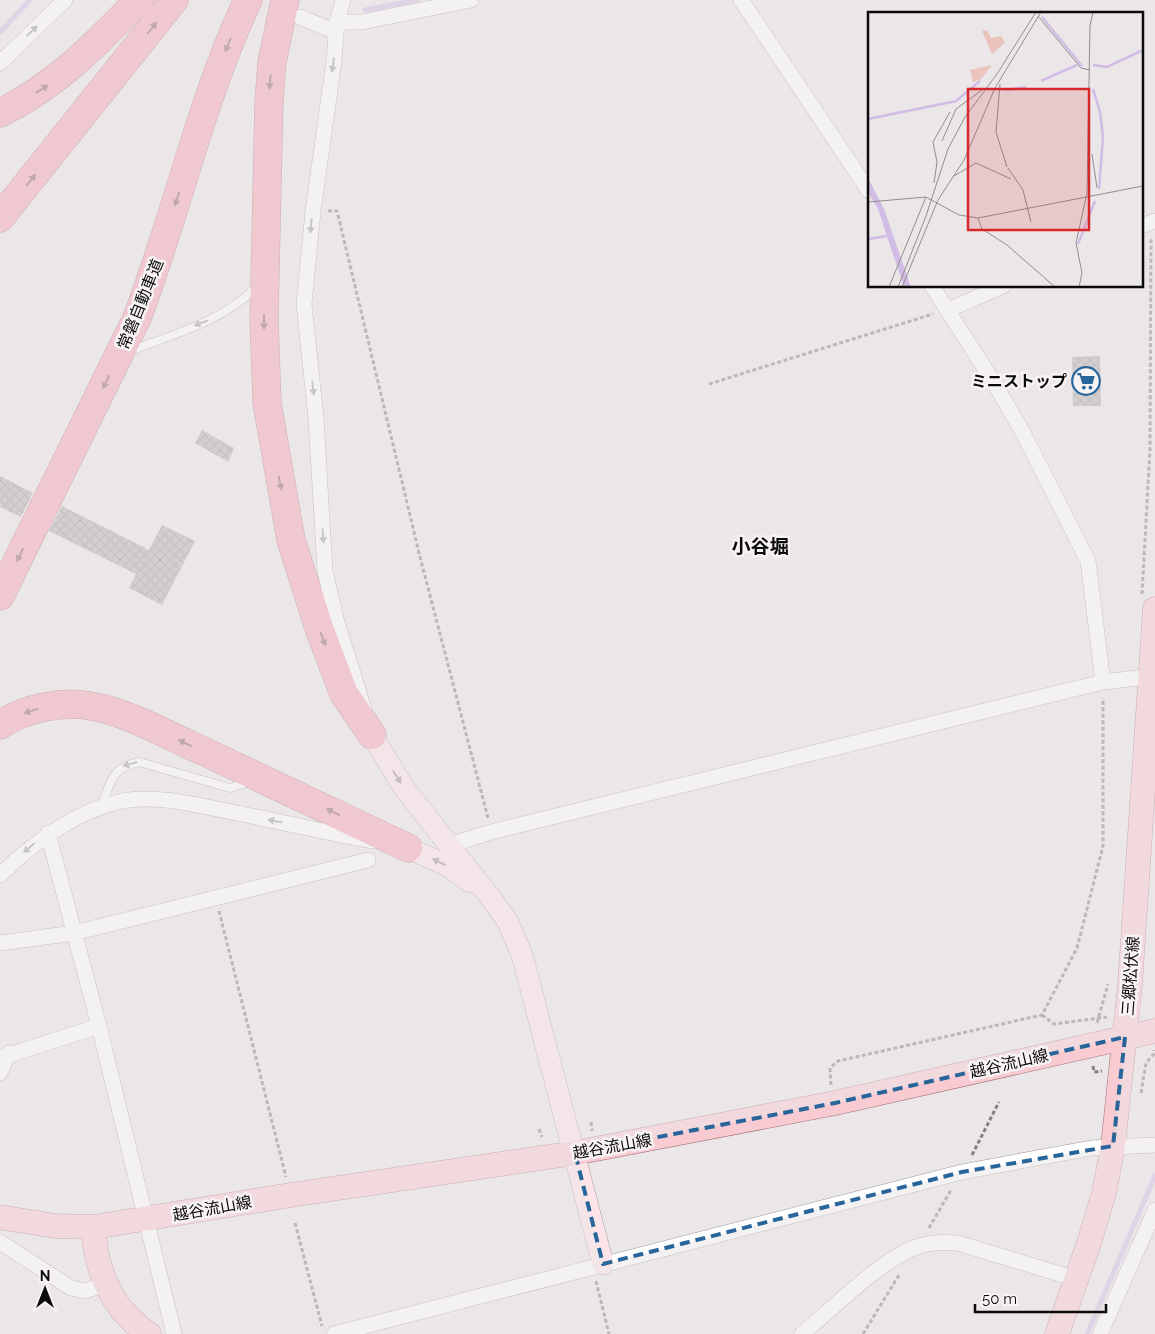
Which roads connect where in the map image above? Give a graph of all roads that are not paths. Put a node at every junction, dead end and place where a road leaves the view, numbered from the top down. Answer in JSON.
{"nodes":[{"id":1,"x":65,"y":0,"type":"edge"},
{"id":2,"x":139,"y":0,"type":"edge"},
{"id":3,"x":174,"y":0,"type":"edge"},
{"id":4,"x":248,"y":0,"type":"edge"},
{"id":5,"x":343,"y":0,"type":"edge"},
{"id":6,"x":471,"y":0,"type":"edge"},
{"id":7,"x":741,"y":0,"type":"edge"},
{"id":8,"x":293,"y":8,"type":"edge"},
{"id":9,"x":337,"y":27,"type":"junction"},
{"id":10,"x":0,"y":63,"type":"edge"},
{"id":11,"x":0,"y":113,"type":"edge"},
{"id":12,"x":868,"y":190,"type":"edge"},
{"id":13,"x":0,"y":218,"type":"edge"},
{"id":14,"x":1155,"y":221,"type":"edge"},
{"id":15,"x":1142,"y":226,"type":"edge"},
{"id":16,"x":266,"y":273,"type":"junction"},
{"id":17,"x":933,"y":288,"type":"edge"},
{"id":18,"x":998,"y":288,"type":"edge"},
{"id":19,"x":948,"y":310,"type":"junction"},
{"id":20,"x":119,"y":355,"type":"junction"},
{"id":21,"x":0,"y":596,"type":"edge"},
{"id":22,"x":1155,"y":609,"type":"edge"},
{"id":23,"x":1153,"y":676,"type":"edge"},
{"id":24,"x":1103,"y":682,"type":"junction"},
{"id":25,"x":0,"y":725,"type":"edge"},
{"id":26,"x":372,"y":735,"type":"junction"},
{"id":27,"x":261,"y":778,"type":"junction"},
{"id":28,"x":102,"y":807,"type":"junction"},
{"id":29,"x":48,"y":833,"type":"junction"},
{"id":30,"x":450,"y":845,"type":"junction"},
{"id":31,"x":408,"y":848,"type":"junction"},
{"id":32,"x":368,"y":860,"type":"dead end"},
{"id":33,"x":0,"y":875,"type":"edge"},
{"id":34,"x":493,"y":901,"type":"junction"},
{"id":35,"x":74,"y":932,"type":"junction"},
{"id":36,"x":0,"y":943,"type":"edge"},
{"id":37,"x":99,"y":1026,"type":"junction"},
{"id":38,"x":1125,"y":1037,"type":"junction"},
{"id":39,"x":1155,"y":1038,"type":"edge"},
{"id":40,"x":4,"y":1056,"type":"edge"},
{"id":41,"x":0,"y":1074,"type":"edge"},
{"id":42,"x":1155,"y":1144,"type":"edge"},
{"id":43,"x":1113,"y":1146,"type":"junction"},
{"id":44,"x":575,"y":1153,"type":"junction"},
{"id":45,"x":1155,"y":1210,"type":"edge"},
{"id":46,"x":0,"y":1217,"type":"edge"},
{"id":47,"x":146,"y":1220,"type":"junction"},
{"id":48,"x":94,"y":1227,"type":"junction"},
{"id":49,"x":0,"y":1242,"type":"edge"},
{"id":50,"x":597,"y":1265,"type":"junction"},
{"id":51,"x":1076,"y":1279,"type":"junction"},
{"id":52,"x":106,"y":1284,"type":"junction"},
{"id":53,"x":149,"y":1334,"type":"edge"},
{"id":54,"x":174,"y":1334,"type":"edge"},
{"id":55,"x":334,"y":1334,"type":"edge"},
{"id":56,"x":802,"y":1334,"type":"edge"},
{"id":57,"x":1057,"y":1334,"type":"edge"},
{"id":58,"x":1100,"y":1334,"type":"edge"}],
"edges":[{"from":10,"to":1,"type":"street","one_way":true},
{"from":11,"to":2,"type":"highway","one_way":true},
{"from":13,"to":3,"type":"highway","one_way":true},
{"from":4,"to":20,"type":"highway","name":"常磐自動車道","one_way":true},
{"from":5,"to":9,"type":"street"},
{"from":6,"to":9,"type":"street"},
{"from":7,"to":12,"type":"street"},
{"from":8,"to":9,"type":"street"},
{"from":8,"to":16,"type":"highway","one_way":true},
{"from":9,"to":26,"type":"street","one_way":true},
{"from":14,"to":15,"type":"street"},
{"from":16,"to":20,"type":"lane","one_way":true},
{"from":16,"to":26,"type":"highway","one_way":true},
{"from":17,"to":19,"type":"street"},
{"from":18,"to":19,"type":"street"},
{"from":19,"to":24,"type":"street"},
{"from":20,"to":21,"type":"highway","name":"常磐自動車道","one_way":true},
{"from":22,"to":23,"type":"main road","name":"三郷松伏線"},
{"from":23,"to":24,"type":"street"},
{"from":23,"to":38,"type":"main road","name":"三郷松伏線"},
{"from":24,"to":30,"type":"street"},
{"from":27,"to":25,"type":"highway","one_way":true},
{"from":26,"to":30,"type":"street","one_way":true},
{"from":27,"to":28,"type":"lane","one_way":true},
{"from":31,"to":27,"type":"highway","one_way":true},
{"from":28,"to":29,"type":"street"},
{"from":31,"to":28,"type":"street","one_way":true},
{"from":29,"to":33,"type":"street","one_way":true},
{"from":29,"to":35,"type":"street"},
{"from":30,"to":34,"type":"street"},
{"from":34,"to":31,"type":"street","one_way":true},
{"from":32,"to":35,"type":"street"},
{"from":34,"to":44,"type":"street"},
{"from":35,"to":36,"type":"street"},
{"from":35,"to":37,"type":"street"},
{"from":37,"to":40,"type":"street"},
{"from":37,"to":47,"type":"street"},
{"from":38,"to":39,"type":"main road","name":"越谷流山線"},
{"from":38,"to":43,"type":"main road","name":"三郷松伏線"},
{"from":38,"to":44,"type":"main road","name":"越谷流山線"},
{"from":40,"to":41,"type":"street"},
{"from":42,"to":43,"type":"street"},
{"from":43,"to":50,"type":"street"},
{"from":43,"to":51,"type":"main road","name":"三郷松伏線"},
{"from":44,"to":47,"type":"main road","name":"越谷流山線"},
{"from":44,"to":50,"type":"street"},
{"from":45,"to":58,"type":"street"},
{"from":46,"to":48,"type":"main road","name":"越谷流山線"},
{"from":47,"to":48,"type":"main road","name":"越谷流山線"},
{"from":47,"to":54,"type":"street"},
{"from":48,"to":52,"type":"main road"},
{"from":49,"to":52,"type":"street"},
{"from":50,"to":55,"type":"street"},
{"from":51,"to":56,"type":"street"},
{"from":51,"to":57,"type":"main road","name":"三郷松伏線"},
{"from":52,"to":53,"type":"main road"}]}
